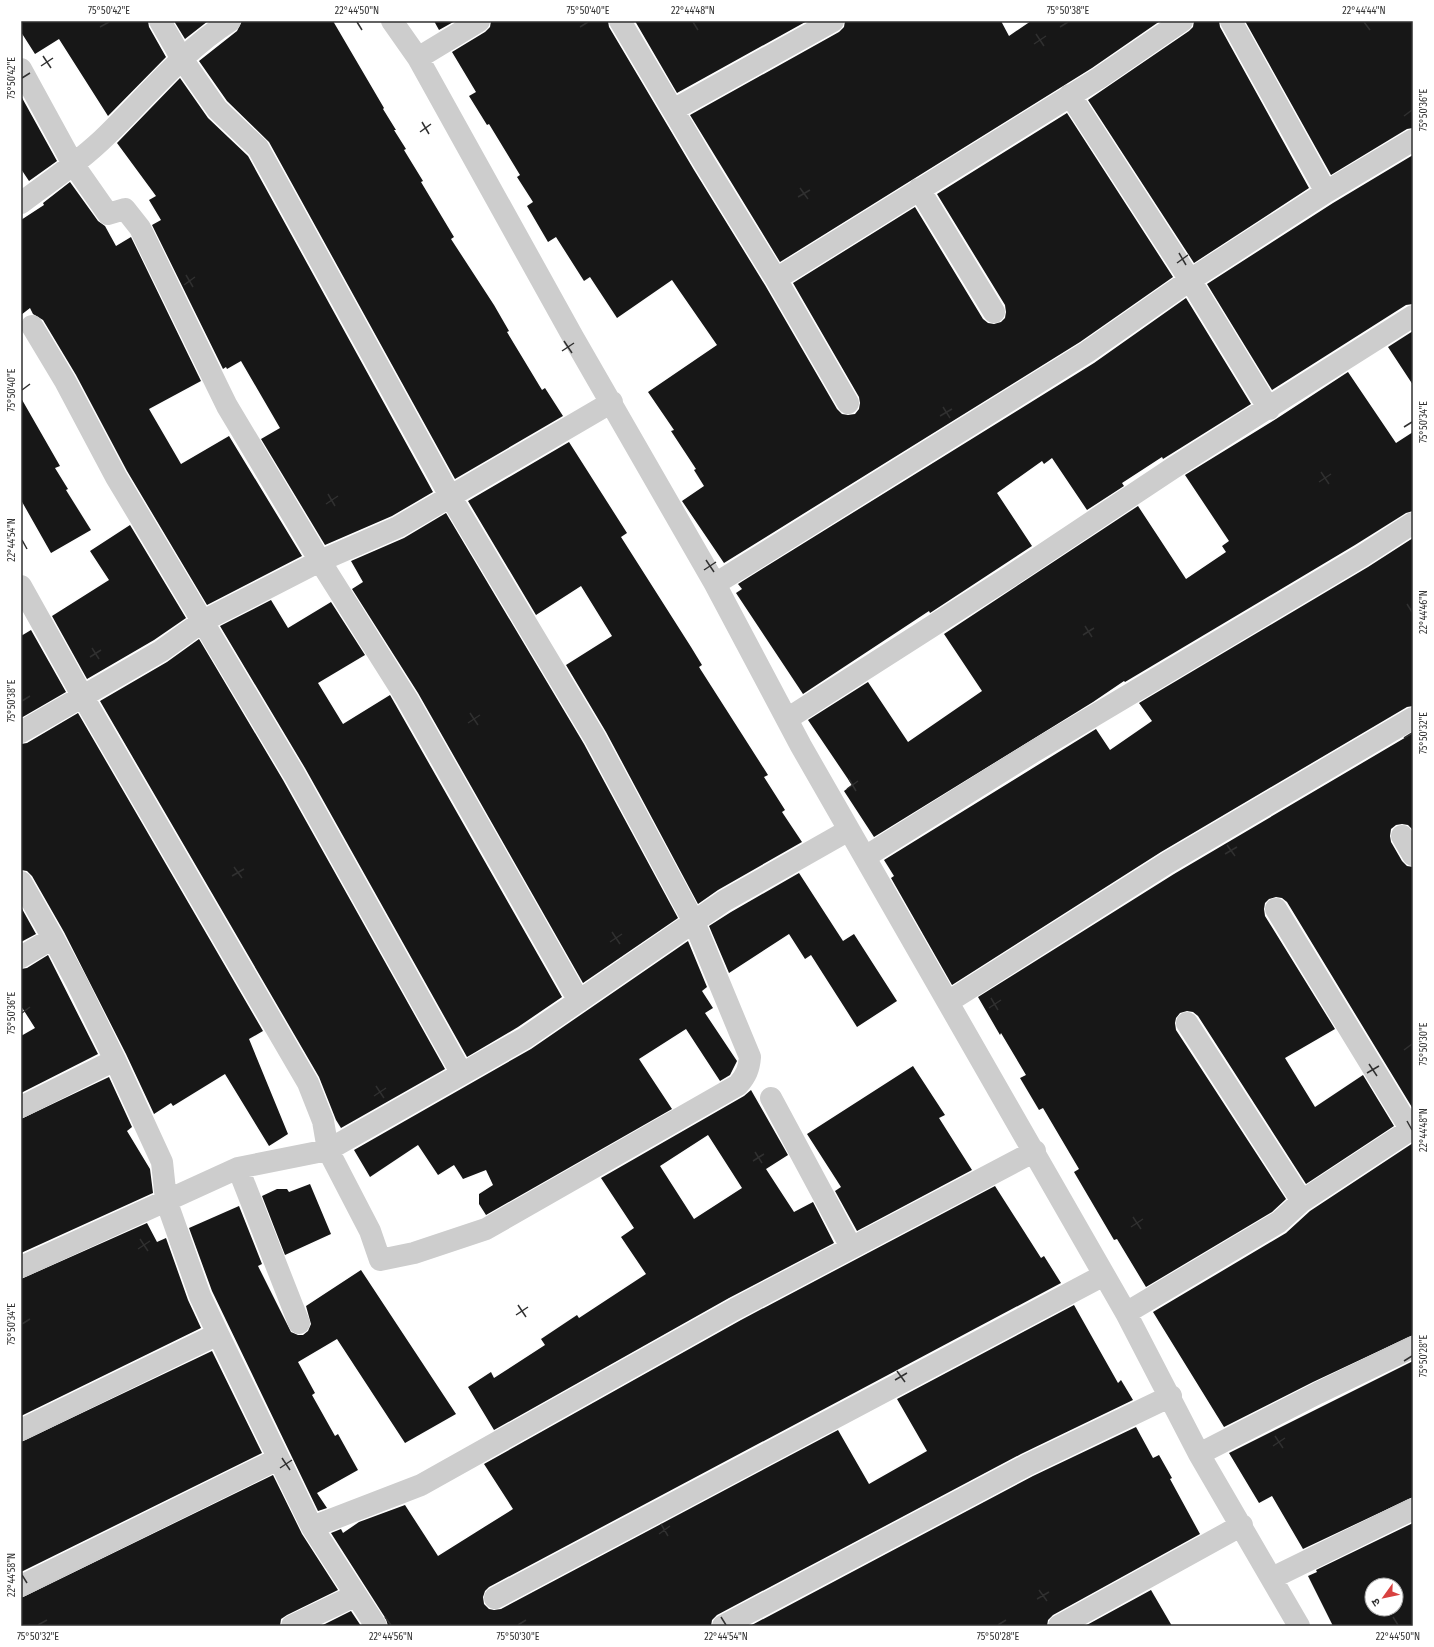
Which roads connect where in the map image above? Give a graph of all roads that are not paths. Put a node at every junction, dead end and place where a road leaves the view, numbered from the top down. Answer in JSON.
{"nodes":[{"id":1,"x":160,"y":21,"type":"edge"},
{"id":2,"x":230,"y":21,"type":"edge"},
{"id":3,"x":392,"y":21,"type":"edge"},
{"id":4,"x":479,"y":21,"type":"edge"},
{"id":5,"x":620,"y":21,"type":"edge"},
{"id":6,"x":833,"y":21,"type":"edge"},
{"id":7,"x":1182,"y":21,"type":"edge"},
{"id":8,"x":1231,"y":21,"type":"edge"},
{"id":9,"x":418,"y":58,"type":"junction"},
{"id":10,"x":182,"y":59,"type":"junction"},
{"id":11,"x":21,"y":69,"type":"edge"},
{"id":12,"x":1070,"y":95,"type":"junction"},
{"id":13,"x":673,"y":110,"type":"junction"},
{"id":14,"x":1413,"y":140,"type":"edge"},
{"id":15,"x":73,"y":164,"type":"junction"},
{"id":16,"x":919,"y":189,"type":"junction"},
{"id":17,"x":1326,"y":192,"type":"junction"},
{"id":18,"x":21,"y":203,"type":"edge"},
{"id":19,"x":776,"y":279,"type":"junction"},
{"id":20,"x":1190,"y":280,"type":"junction"},
{"id":21,"x":994,"y":312,"type":"dead end"},
{"id":22,"x":1413,"y":316,"type":"edge"},
{"id":23,"x":32,"y":326,"type":"dead end"},
{"id":24,"x":612,"y":402,"type":"junction"},
{"id":25,"x":848,"y":403,"type":"dead end"},
{"id":26,"x":1269,"y":409,"type":"junction"},
{"id":27,"x":450,"y":496,"type":"junction"},
{"id":28,"x":1413,"y":523,"type":"edge"},
{"id":29,"x":320,"y":561,"type":"junction"},
{"id":30,"x":715,"y":584,"type":"junction"},
{"id":31,"x":21,"y":586,"type":"edge"},
{"id":32,"x":203,"y":621,"type":"junction"},
{"id":33,"x":83,"y":697,"type":"junction"},
{"id":34,"x":1413,"y":718,"type":"edge"},
{"id":35,"x":787,"y":719,"type":"junction"},
{"id":36,"x":21,"y":732,"type":"edge"},
{"id":37,"x":850,"y":830,"type":"junction"},
{"id":38,"x":1402,"y":836,"type":"dead end"},
{"id":39,"x":1413,"y":855,"type":"edge"},
{"id":40,"x":865,"y":856,"type":"junction"},
{"id":41,"x":21,"y":882,"type":"edge"},
{"id":42,"x":1276,"y":909,"type":"dead end"},
{"id":43,"x":694,"y":922,"type":"junction"},
{"id":44,"x":54,"y":938,"type":"junction"},
{"id":45,"x":21,"y":957,"type":"edge"},
{"id":46,"x":579,"y":1001,"type":"junction"},
{"id":47,"x":948,"y":1002,"type":"junction"},
{"id":48,"x":1187,"y":1023,"type":"dead end"},
{"id":49,"x":115,"y":1060,"type":"junction"},
{"id":50,"x":462,"y":1074,"type":"junction"},
{"id":51,"x":771,"y":1098,"type":"dead end"},
{"id":52,"x":21,"y":1107,"type":"edge"},
{"id":53,"x":1412,"y":1129,"type":"edge"},
{"id":54,"x":328,"y":1150,"type":"junction"},
{"id":55,"x":1035,"y":1151,"type":"junction"},
{"id":56,"x":238,"y":1168,"type":"junction"},
{"id":57,"x":166,"y":1200,"type":"junction"},
{"id":58,"x":1302,"y":1201,"type":"junction"},
{"id":59,"x":851,"y":1248,"type":"junction"},
{"id":60,"x":21,"y":1267,"type":"edge"},
{"id":61,"x":1104,"y":1275,"type":"junction"},
{"id":62,"x":1126,"y":1313,"type":"junction"},
{"id":63,"x":299,"y":1323,"type":"dead end"},
{"id":64,"x":218,"y":1334,"type":"junction"},
{"id":65,"x":1413,"y":1347,"type":"edge"},
{"id":66,"x":1170,"y":1396,"type":"junction"},
{"id":67,"x":21,"y":1430,"type":"edge"},
{"id":68,"x":1200,"y":1454,"type":"junction"},
{"id":69,"x":278,"y":1459,"type":"junction"},
{"id":70,"x":1413,"y":1509,"type":"edge"},
{"id":71,"x":1242,"y":1525,"type":"junction"},
{"id":72,"x":312,"y":1527,"type":"junction"},
{"id":73,"x":1272,"y":1578,"type":"junction"},
{"id":74,"x":21,"y":1586,"type":"edge"},
{"id":75,"x":356,"y":1595,"type":"junction"},
{"id":76,"x":495,"y":1598,"type":"dead end"},
{"id":77,"x":292,"y":1626,"type":"edge"},
{"id":78,"x":376,"y":1626,"type":"edge"},
{"id":79,"x":723,"y":1626,"type":"edge"},
{"id":80,"x":1059,"y":1626,"type":"edge"},
{"id":81,"x":1299,"y":1626,"type":"edge"}],
"edges":[{"from":1,"to":10,"type":"street"},
{"from":2,"to":10,"type":"street"},
{"from":3,"to":9,"type":"street"},
{"from":4,"to":9,"type":"street"},
{"from":5,"to":13,"type":"street"},
{"from":6,"to":13,"type":"street"},
{"from":7,"to":12,"type":"street"},
{"from":8,"to":17,"type":"street"},
{"from":9,"to":24,"type":"street"},
{"from":10,"to":15,"type":"street"},
{"from":10,"to":27,"type":"street"},
{"from":11,"to":15,"type":"street"},
{"from":12,"to":16,"type":"street"},
{"from":12,"to":20,"type":"street"},
{"from":13,"to":19,"type":"street"},
{"from":14,"to":17,"type":"street"},
{"from":15,"to":18,"type":"street"},
{"from":15,"to":29,"type":"street"},
{"from":16,"to":19,"type":"street"},
{"from":16,"to":21,"type":"street"},
{"from":17,"to":20,"type":"street"},
{"from":19,"to":25,"type":"street"},
{"from":20,"to":26,"type":"street"},
{"from":20,"to":30,"type":"street"},
{"from":22,"to":26,"type":"street"},
{"from":23,"to":32,"type":"street"},
{"from":24,"to":27,"type":"street"},
{"from":24,"to":30,"type":"street"},
{"from":26,"to":35,"type":"street"},
{"from":27,"to":29,"type":"street"},
{"from":27,"to":43,"type":"street"},
{"from":28,"to":40,"type":"street"},
{"from":29,"to":32,"type":"street"},
{"from":29,"to":46,"type":"street"},
{"from":30,"to":35,"type":"street"},
{"from":31,"to":33,"type":"street"},
{"from":32,"to":33,"type":"street"},
{"from":32,"to":50,"type":"street"},
{"from":33,"to":36,"type":"street"},
{"from":33,"to":54,"type":"street"},
{"from":34,"to":47,"type":"street"},
{"from":35,"to":37,"type":"street"},
{"from":37,"to":40,"type":"street"},
{"from":37,"to":43,"type":"street"},
{"from":38,"to":39,"type":"street"},
{"from":40,"to":47,"type":"street"},
{"from":41,"to":44,"type":"street"},
{"from":42,"to":53,"type":"street"},
{"from":43,"to":46,"type":"street"},
{"from":43,"to":54,"type":"street"},
{"from":44,"to":45,"type":"street"},
{"from":44,"to":49,"type":"street"},
{"from":46,"to":50,"type":"street"},
{"from":47,"to":55,"type":"street"},
{"from":48,"to":58,"type":"street"},
{"from":49,"to":52,"type":"street"},
{"from":49,"to":57,"type":"street"},
{"from":50,"to":54,"type":"street"},
{"from":51,"to":59,"type":"street"},
{"from":53,"to":58,"type":"street"},
{"from":54,"to":56,"type":"street"},
{"from":55,"to":59,"type":"street"},
{"from":55,"to":61,"type":"street"},
{"from":56,"to":57,"type":"street"},
{"from":56,"to":63,"type":"street"},
{"from":57,"to":60,"type":"street"},
{"from":57,"to":64,"type":"street"},
{"from":58,"to":62,"type":"street"},
{"from":59,"to":72,"type":"street"},
{"from":61,"to":62,"type":"street"},
{"from":61,"to":76,"type":"street"},
{"from":62,"to":66,"type":"street"},
{"from":64,"to":67,"type":"street"},
{"from":64,"to":69,"type":"street"},
{"from":65,"to":68,"type":"street"},
{"from":66,"to":68,"type":"street"},
{"from":66,"to":79,"type":"street"},
{"from":68,"to":71,"type":"street"},
{"from":69,"to":72,"type":"street"},
{"from":69,"to":74,"type":"street"},
{"from":70,"to":73,"type":"street"},
{"from":71,"to":73,"type":"street"},
{"from":71,"to":80,"type":"street"},
{"from":72,"to":75,"type":"street"},
{"from":73,"to":81,"type":"street"},
{"from":75,"to":77,"type":"street"},
{"from":75,"to":78,"type":"street"}]}
